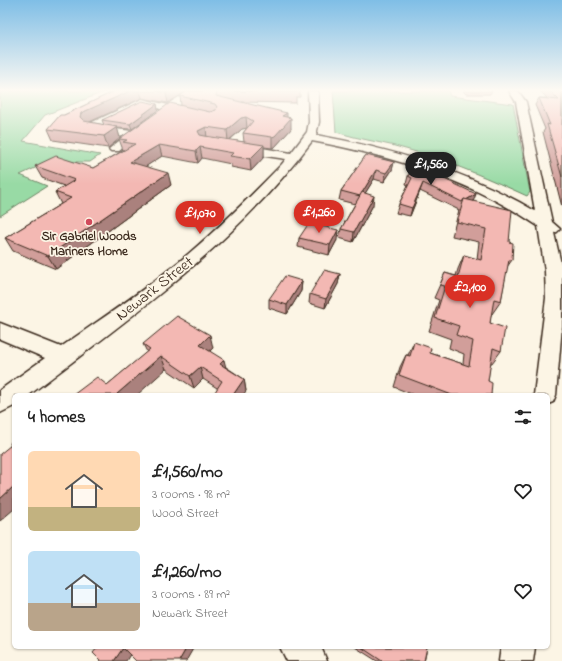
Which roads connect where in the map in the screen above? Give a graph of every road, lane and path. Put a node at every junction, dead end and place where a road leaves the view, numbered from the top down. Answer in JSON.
{"nodes":[{"id":1,"x":101,"y":122,"type":"edge"},
{"id":2,"x":314,"y":122,"type":"edge"},
{"id":3,"x":525,"y":122,"type":"edge"},
{"id":4,"x":146,"y":126,"type":"edge"},
{"id":5,"x":134,"y":136,"type":"junction"},
{"id":6,"x":242,"y":137,"type":"edge"},
{"id":7,"x":310,"y":137,"type":"junction"},
{"id":8,"x":115,"y":149,"type":"dead end"},
{"id":9,"x":295,"y":157,"type":"junction"},
{"id":10,"x":546,"y":224,"type":"junction"},
{"id":11,"x":562,"y":236,"type":"edge"},
{"id":12,"x":0,"y":331,"type":"edge"},
{"id":13,"x":64,"y":357,"type":"junction"},
{"id":14,"x":14,"y":393,"type":"edge"},
{"id":15,"x":544,"y":393,"type":"edge"},
{"id":16,"x":12,"y":394,"type":"edge"},
{"id":17,"x":0,"y":403,"type":"edge"},
{"id":18,"x":299,"y":649,"type":"edge"},
{"id":19,"x":518,"y":649,"type":"edge"},
{"id":20,"x":310,"y":661,"type":"edge"},
{"id":21,"x":516,"y":661,"type":"edge"}],
"edges":[{"from":1,"to":5,"type":"street"},
{"from":2,"to":7,"type":"street","name":"Newark Street"},
{"from":3,"to":10,"type":"street"},
{"from":4,"to":5,"type":"street"},
{"from":5,"to":8,"type":"street"},
{"from":6,"to":9,"type":"street"},
{"from":7,"to":9,"type":"street","name":"Newark Street"},
{"from":7,"to":10,"type":"street"},
{"from":9,"to":13,"type":"street","name":"Newark Street"},
{"from":10,"to":11,"type":"street"},
{"from":10,"to":15,"type":"street"},
{"from":12,"to":13,"type":"street"},
{"from":13,"to":14,"type":"street","name":"Newark Street"},
{"from":16,"to":17,"type":"street","name":"Newark Street"},
{"from":18,"to":20,"type":"street"},
{"from":19,"to":21,"type":"street"}]}
